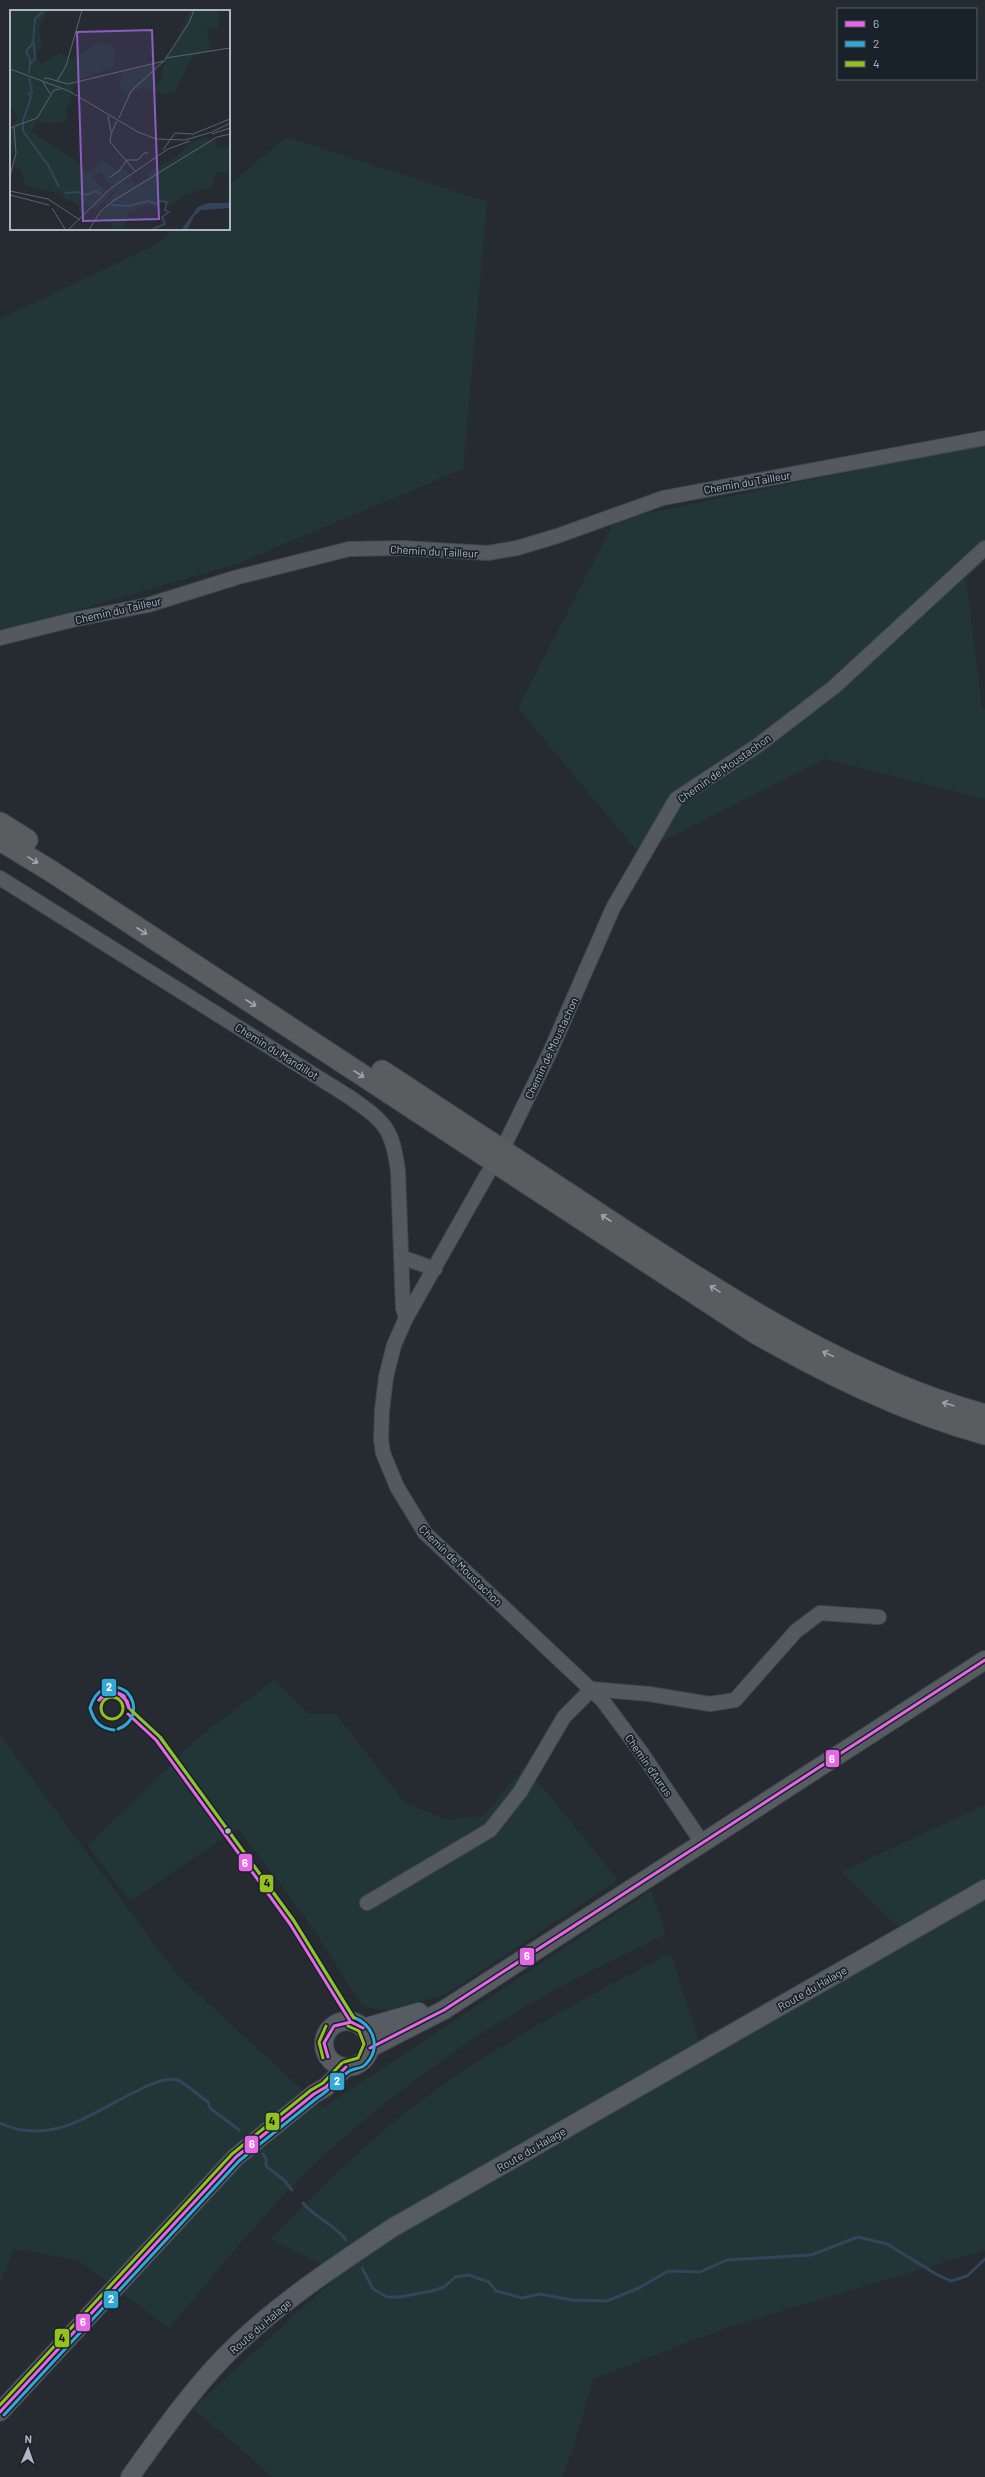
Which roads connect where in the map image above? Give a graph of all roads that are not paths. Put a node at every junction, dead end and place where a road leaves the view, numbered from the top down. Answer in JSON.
{"nodes":[{"id":1,"x":985,"y":438,"type":"edge"},
{"id":2,"x":985,"y":548,"type":"edge"},
{"id":3,"x":0,"y":638,"type":"edge"},
{"id":4,"x":0,"y":823,"type":"edge"},
{"id":5,"x":0,"y":840,"type":"edge"},
{"id":6,"x":0,"y":878,"type":"edge"},
{"id":7,"x":507,"y":1140,"type":"dead end"},
{"id":8,"x":488,"y":1174,"type":"dead end"},
{"id":9,"x":401,"y":1257,"type":"junction"},
{"id":10,"x":435,"y":1269,"type":"junction"},
{"id":11,"x":406,"y":1318,"type":"junction"},
{"id":12,"x":985,"y":1415,"type":"edge"},
{"id":13,"x":985,"y":1434,"type":"edge"},
{"id":14,"x":879,"y":1617,"type":"dead end"},
{"id":15,"x":985,"y":1660,"type":"edge"},
{"id":16,"x":592,"y":1689,"type":"junction"},
{"id":17,"x":703,"y":1844,"type":"junction"},
{"id":18,"x":985,"y":1889,"type":"edge"},
{"id":19,"x":367,"y":1904,"type":"dead end"},
{"id":20,"x":459,"y":1999,"type":"junction"},
{"id":21,"x":363,"y":2028,"type":"junction"},
{"id":22,"x":370,"y":2048,"type":"junction"},
{"id":23,"x":328,"y":2057,"type":"junction"},
{"id":24,"x":346,"y":2067,"type":"junction"},
{"id":25,"x":314,"y":2094,"type":"junction"},
{"id":26,"x":0,"y":2412,"type":"edge"},
{"id":27,"x":130,"y":2477,"type":"edge"}],
"edges":[{"from":1,"to":3,"type":"street","name":"Chemin du Tailleur"},
{"from":2,"to":7,"type":"street","name":"Chemin de Moustachon"},
{"from":12,"to":4,"type":"highway","one_way":true},
{"from":5,"to":13,"type":"highway","one_way":true},
{"from":6,"to":9,"type":"street","name":"Chemin du Mandillot"},
{"from":8,"to":10,"type":"street","name":"Chemin de Moustachon"},
{"from":9,"to":10,"type":"street"},
{"from":9,"to":11,"type":"street","name":"Chemin du Mandillot"},
{"from":10,"to":11,"type":"street","name":"Chemin de Moustachon"},
{"from":11,"to":16,"type":"street","name":"Chemin de Moustachon"},
{"from":14,"to":16,"type":"street"},
{"from":15,"to":17,"type":"main road"},
{"from":16,"to":17,"type":"street","name":"Chemin d'Aurus"},
{"from":16,"to":19,"type":"street"},
{"from":17,"to":20,"type":"main road"},
{"from":18,"to":27,"type":"main road","name":"Route du Halage"},
{"from":20,"to":21,"type":"main road"},
{"from":20,"to":22,"type":"main road"},
{"from":21,"to":22,"type":"main road"},
{"from":21,"to":23,"type":"main road"},
{"from":22,"to":24,"type":"main road"},
{"from":23,"to":24,"type":"main road"},
{"from":23,"to":25,"type":"main road"},
{"from":24,"to":25,"type":"main road"},
{"from":25,"to":26,"type":"main road"}]}
